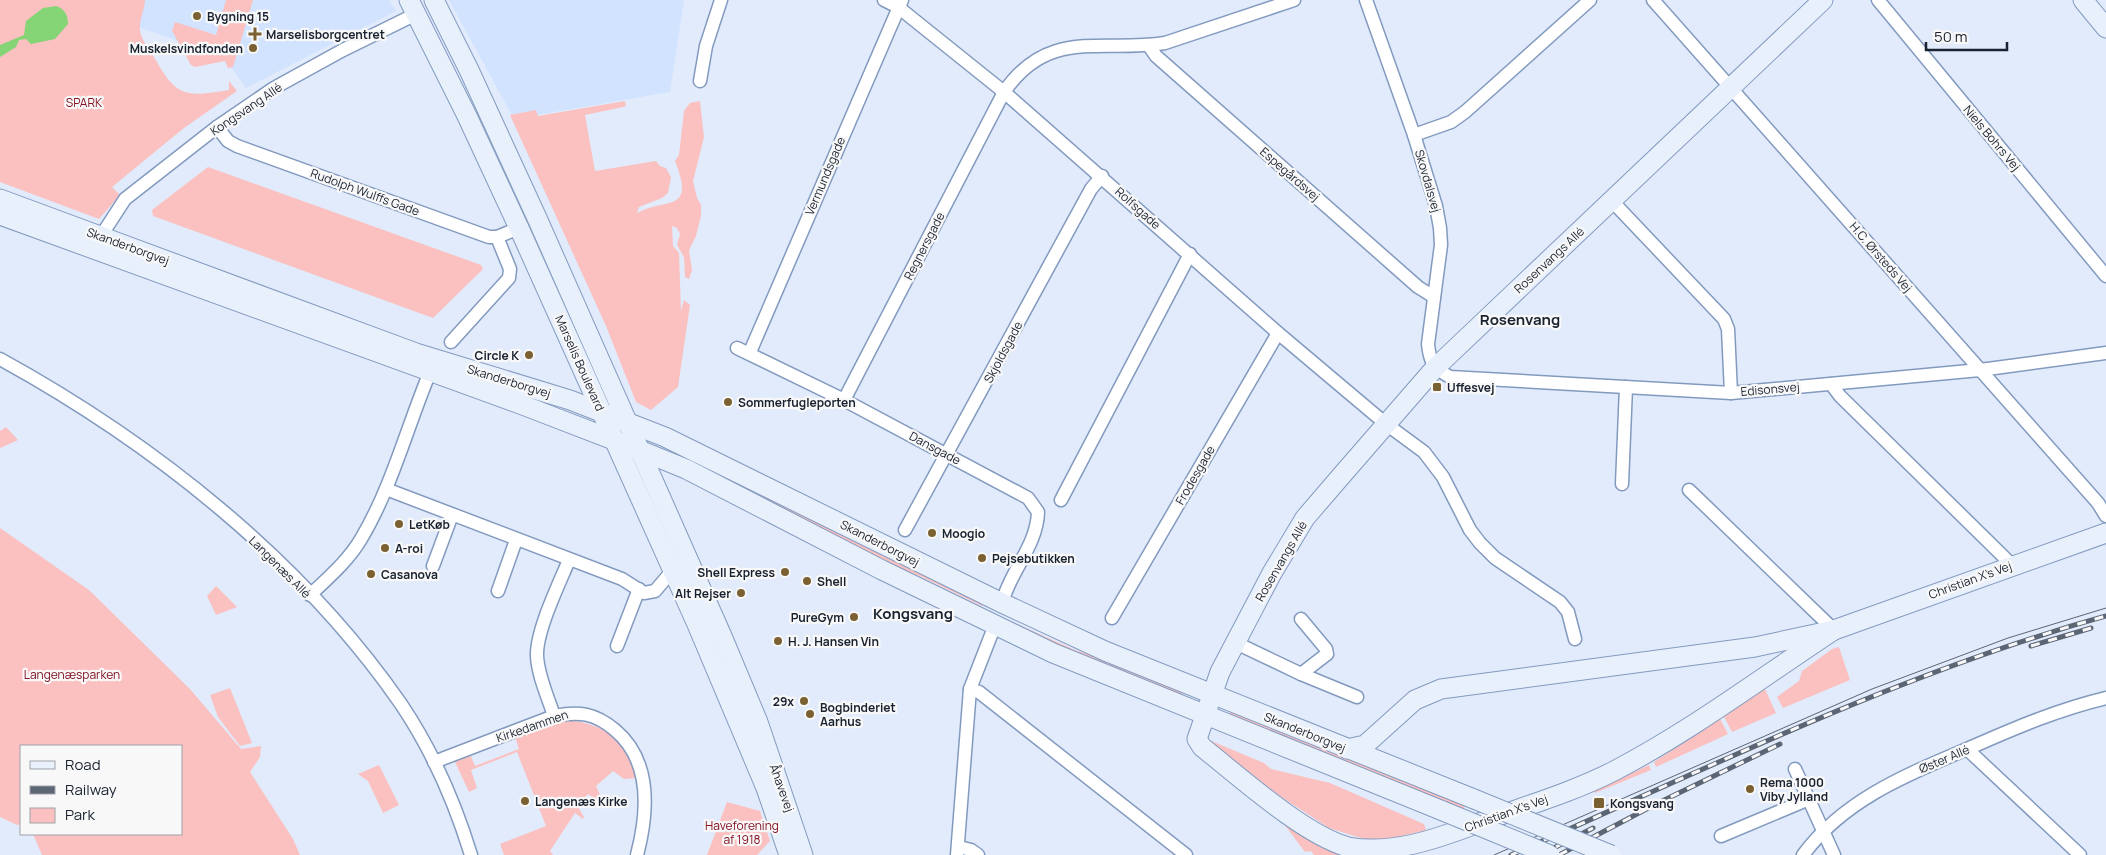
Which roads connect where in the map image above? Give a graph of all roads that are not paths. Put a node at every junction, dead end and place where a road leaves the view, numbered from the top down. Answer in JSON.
{"nodes":[{"id":1,"x":721,"y":0,"type":"edge"},
{"id":2,"x":884,"y":0,"type":"edge"},
{"id":3,"x":1294,"y":0,"type":"edge"},
{"id":4,"x":1366,"y":0,"type":"edge"},
{"id":5,"x":1590,"y":0,"type":"edge"},
{"id":6,"x":1653,"y":0,"type":"edge"},
{"id":7,"x":1824,"y":0,"type":"edge"},
{"id":8,"x":1878,"y":0,"type":"edge"},
{"id":9,"x":2083,"y":0,"type":"edge"},
{"id":10,"x":440,"y":1,"type":"edge"},
{"id":11,"x":900,"y":3,"type":"edge"},
{"id":12,"x":412,"y":7,"type":"edge"},
{"id":13,"x":2106,"y":28,"type":"edge"},
{"id":14,"x":1148,"y":46,"type":"junction"},
{"id":15,"x":700,"y":81,"type":"dead end"},
{"id":16,"x":1730,"y":87,"type":"junction"},
{"id":17,"x":1004,"y":92,"type":"junction"},
{"id":18,"x":217,"y":127,"type":"junction"},
{"id":19,"x":1414,"y":134,"type":"junction"},
{"id":20,"x":1102,"y":176,"type":"junction"},
{"id":21,"x":0,"y":199,"type":"edge"},
{"id":22,"x":1612,"y":201,"type":"junction"},
{"id":23,"x":0,"y":215,"type":"edge"},
{"id":24,"x":520,"y":228,"type":"junction"},
{"id":25,"x":101,"y":236,"type":"junction"},
{"id":26,"x":497,"y":237,"type":"junction"},
{"id":27,"x":1190,"y":254,"type":"junction"},
{"id":28,"x":2106,"y":276,"type":"edge"},
{"id":29,"x":1434,"y":297,"type":"junction"},
{"id":30,"x":1278,"y":333,"type":"junction"},
{"id":31,"x":451,"y":342,"type":"dead end"},
{"id":32,"x":737,"y":348,"type":"dead end"},
{"id":33,"x":750,"y":352,"type":"junction"},
{"id":34,"x":2106,"y":353,"type":"edge"},
{"id":35,"x":0,"y":359,"type":"edge"},
{"id":36,"x":1435,"y":368,"type":"junction"},
{"id":37,"x":1980,"y":370,"type":"junction"},
{"id":38,"x":430,"y":372,"type":"junction"},
{"id":39,"x":1832,"y":384,"type":"junction"},
{"id":40,"x":1626,"y":387,"type":"junction"},
{"id":41,"x":1731,"y":393,"type":"junction"},
{"id":42,"x":844,"y":400,"type":"junction"},
{"id":43,"x":602,"y":412,"type":"junction"},
{"id":44,"x":630,"y":423,"type":"junction"},
{"id":45,"x":1386,"y":424,"type":"junction"},
{"id":46,"x":614,"y":439,"type":"junction"},
{"id":47,"x":642,"y":451,"type":"junction"},
{"id":48,"x":947,"y":454,"type":"junction"},
{"id":49,"x":1622,"y":484,"type":"dead end"},
{"id":50,"x":386,"y":489,"type":"junction"},
{"id":51,"x":1689,"y":490,"type":"dead end"},
{"id":52,"x":1061,"y":500,"type":"dead end"},
{"id":53,"x":452,"y":515,"type":"junction"},
{"id":54,"x":2106,"y":516,"type":"edge"},
{"id":55,"x":905,"y":530,"type":"dead end"},
{"id":56,"x":2106,"y":532,"type":"edge"},
{"id":57,"x":516,"y":540,"type":"junction"},
{"id":58,"x":569,"y":560,"type":"junction"},
{"id":59,"x":2012,"y":565,"type":"junction"},
{"id":60,"x":433,"y":566,"type":"dead end"},
{"id":61,"x":672,"y":571,"type":"junction"},
{"id":62,"x":639,"y":589,"type":"junction"},
{"id":63,"x":498,"y":591,"type":"dead end"},
{"id":64,"x":310,"y":595,"type":"junction"},
{"id":65,"x":1002,"y":603,"type":"junction"},
{"id":66,"x":1112,"y":618,"type":"dead end"},
{"id":67,"x":1301,"y":619,"type":"dead end"},
{"id":68,"x":995,"y":625,"type":"junction"},
{"id":69,"x":1834,"y":630,"type":"junction"},
{"id":70,"x":1574,"y":639,"type":"dead end"},
{"id":71,"x":1236,"y":643,"type":"junction"},
{"id":72,"x":617,"y":646,"type":"dead end"},
{"id":73,"x":1301,"y":674,"type":"junction"},
{"id":74,"x":970,"y":689,"type":"junction"},
{"id":75,"x":1212,"y":695,"type":"junction"},
{"id":76,"x":1357,"y":697,"type":"dead end"},
{"id":77,"x":2106,"y":698,"type":"edge"},
{"id":78,"x":554,"y":716,"type":"junction"},
{"id":79,"x":1204,"y":716,"type":"junction"},
{"id":80,"x":758,"y":722,"type":"joint"},
{"id":81,"x":741,"y":730,"type":"joint"},
{"id":82,"x":1347,"y":749,"type":"junction"},
{"id":83,"x":1967,"y":749,"type":"junction"},
{"id":84,"x":434,"y":762,"type":"junction"},
{"id":85,"x":1795,"y":769,"type":"dead end"},
{"id":86,"x":1809,"y":799,"type":"junction"},
{"id":87,"x":1824,"y":830,"type":"junction"},
{"id":88,"x":1721,"y":836,"type":"dead end"},
{"id":89,"x":958,"y":851,"type":"edge"},
{"id":90,"x":471,"y":855,"type":"edge"},
{"id":91,"x":637,"y":855,"type":"edge"},
{"id":92,"x":789,"y":855,"type":"edge"},
{"id":93,"x":803,"y":855,"type":"edge"},
{"id":94,"x":978,"y":855,"type":"edge"},
{"id":95,"x":1186,"y":855,"type":"edge"},
{"id":96,"x":1550,"y":855,"type":"edge"},
{"id":97,"x":1611,"y":855,"type":"edge"},
{"id":98,"x":1803,"y":855,"type":"edge"},
{"id":99,"x":1834,"y":855,"type":"edge"},
{"id":100,"x":2080,"y":855,"type":"edge"}],
"edges":[{"from":1,"to":15,"type":"street"},
{"from":2,"to":11,"type":"street","name":"Rolfsgade"},
{"from":3,"to":14,"type":"street","name":"Regnersgade"},
{"from":4,"to":19,"type":"street","name":"Skovdalsvej"},
{"from":5,"to":19,"type":"street"},
{"from":6,"to":16,"type":"street","name":"H.C. Ørsteds Vej"},
{"from":7,"to":16,"type":"street","name":"Rosenvangs Allé"},
{"from":8,"to":28,"type":"street","name":"Niels Bohrs Vej"},
{"from":9,"to":13,"type":"street"},
{"from":10,"to":12,"type":"street"},
{"from":10,"to":44,"type":"street","name":"Marselis Boulevard"},
{"from":11,"to":17,"type":"street","name":"Rolfsgade"},
{"from":11,"to":33,"type":"street","name":"Vermundsgade"},
{"from":12,"to":18,"type":"street","name":"Kongsvang Allé"},
{"from":12,"to":24,"type":"street","name":"Marselis Boulevard"},
{"from":14,"to":17,"type":"street","name":"Regnersgade"},
{"from":14,"to":29,"type":"street","name":"Espegårdsvej"},
{"from":16,"to":22,"type":"street","name":"Rosenvangs Allé"},
{"from":16,"to":37,"type":"street","name":"H.C. Ørsteds Vej"},
{"from":17,"to":20,"type":"street","name":"Rolfsgade"},
{"from":17,"to":42,"type":"street","name":"Regnersgade"},
{"from":18,"to":25,"type":"street","name":"Kongsvang Allé"},
{"from":18,"to":26,"type":"street","name":"Rudolph Wulffs Gade"},
{"from":19,"to":29,"type":"street","name":"Skovdalsvej"},
{"from":20,"to":27,"type":"street","name":"Rolfsgade"},
{"from":20,"to":48,"type":"street","name":"Skjoldsgade"},
{"from":21,"to":25,"type":"street","name":"Skanderborgvej"},
{"from":22,"to":36,"type":"street","name":"Rosenvangs Allé"},
{"from":22,"to":41,"type":"street"},
{"from":23,"to":38,"type":"street","name":"Skanderborgvej"},
{"from":24,"to":26,"type":"street"},
{"from":24,"to":43,"type":"street","name":"Marselis Boulevard"},
{"from":25,"to":43,"type":"street","name":"Skanderborgvej"},
{"from":26,"to":31,"type":"street"},
{"from":27,"to":30,"type":"street","name":"Rolfsgade"},
{"from":27,"to":52,"type":"street"},
{"from":29,"to":36,"type":"street","name":"Skovdalsvej"},
{"from":30,"to":45,"type":"street","name":"Rolfsgade"},
{"from":30,"to":66,"type":"street","name":"Frodesgade"},
{"from":32,"to":33,"type":"street","name":"Dansgade"},
{"from":33,"to":42,"type":"street","name":"Dansgade"},
{"from":34,"to":37,"type":"street","name":"Edisonsvej"},
{"from":35,"to":64,"type":"street","name":"Langenæs Allé"},
{"from":36,"to":40,"type":"street","name":"Edisonsvej"},
{"from":36,"to":45,"type":"street","name":"Rosenvangs Allé"},
{"from":37,"to":39,"type":"street","name":"Edisonsvej"},
{"from":37,"to":54,"type":"street","name":"H.C. Ørsteds Vej"},
{"from":38,"to":46,"type":"street","name":"Skanderborgvej"},
{"from":38,"to":50,"type":"street"},
{"from":39,"to":41,"type":"street","name":"Edisonsvej"},
{"from":39,"to":59,"type":"street"},
{"from":40,"to":41,"type":"street","name":"Edisonsvej"},
{"from":40,"to":49,"type":"street"},
{"from":42,"to":48,"type":"street","name":"Dansgade"},
{"from":43,"to":44,"type":"street","name":"Skanderborgvej"},
{"from":43,"to":46,"type":"street","name":"Marselis Boulevard"},
{"from":44,"to":47,"type":"street","name":"Marselis Boulevard"},
{"from":44,"to":65,"type":"street","name":"Skanderborgvej"},
{"from":45,"to":70,"type":"street"},
{"from":45,"to":71,"type":"street","name":"Rosenvangs Allé"},
{"from":46,"to":47,"type":"street","name":"Skanderborgvej"},
{"from":46,"to":61,"type":"street","name":"Marselis Boulevard"},
{"from":47,"to":68,"type":"street","name":"Skanderborgvej"},
{"from":47,"to":80,"type":"street","name":"Marselis Boulevard"},
{"from":48,"to":55,"type":"street","name":"Skjoldsgade"},
{"from":48,"to":65,"type":"street","name":"Dansgade"},
{"from":50,"to":53,"type":"street"},
{"from":50,"to":64,"type":"street"},
{"from":51,"to":69,"type":"street"},
{"from":53,"to":57,"type":"street"},
{"from":53,"to":60,"type":"street"},
{"from":56,"to":59,"type":"street","name":"Christian X's Vej"},
{"from":57,"to":58,"type":"street"},
{"from":57,"to":63,"type":"street"},
{"from":58,"to":62,"type":"street"},
{"from":58,"to":78,"type":"street"},
{"from":59,"to":69,"type":"street","name":"Christian X's Vej"},
{"from":61,"to":62,"type":"street"},
{"from":61,"to":81,"type":"street","name":"Marselis Boulevard"},
{"from":62,"to":72,"type":"street"},
{"from":64,"to":84,"type":"street","name":"Langenæs Allé"},
{"from":65,"to":68,"type":"street"},
{"from":65,"to":75,"type":"street","name":"Skanderborgvej"},
{"from":67,"to":73,"type":"street"},
{"from":68,"to":74,"type":"street"},
{"from":68,"to":79,"type":"street","name":"Skanderborgvej"},
{"from":69,"to":79,"type":"street","name":"Christian X's Vej"},
{"from":69,"to":82,"type":"street","name":"Christian X's Vej"},
{"from":71,"to":73,"type":"street"},
{"from":71,"to":75,"type":"street","name":"Rosenvangs Allé"},
{"from":73,"to":76,"type":"street"},
{"from":74,"to":89,"type":"street"},
{"from":74,"to":95,"type":"street"},
{"from":75,"to":79,"type":"street","name":"Christian X's Vej"},
{"from":75,"to":82,"type":"street","name":"Skanderborgvej"},
{"from":77,"to":83,"type":"street","name":"Øster Allé"},
{"from":78,"to":84,"type":"street","name":"Kirkedammen"},
{"from":78,"to":91,"type":"street","name":"Kirkedammen"},
{"from":79,"to":96,"type":"street","name":"Skanderborgvej","bridge":true},
{"from":80,"to":93,"type":"street","name":"Åhavevej"},
{"from":81,"to":92,"type":"street","name":"Åhavevej"},
{"from":82,"to":97,"type":"street","name":"Skanderborgvej","bridge":true},
{"from":83,"to":87,"type":"street","name":"Øster Allé"},
{"from":83,"to":100,"type":"street"},
{"from":84,"to":90,"type":"street","name":"Langenæs Allé"},
{"from":85,"to":86,"type":"street"},
{"from":86,"to":87,"type":"street"},
{"from":86,"to":88,"type":"street"},
{"from":87,"to":98,"type":"street","name":"Øster Allé"},
{"from":87,"to":99,"type":"street"},
{"from":89,"to":94,"type":"street"}]}
